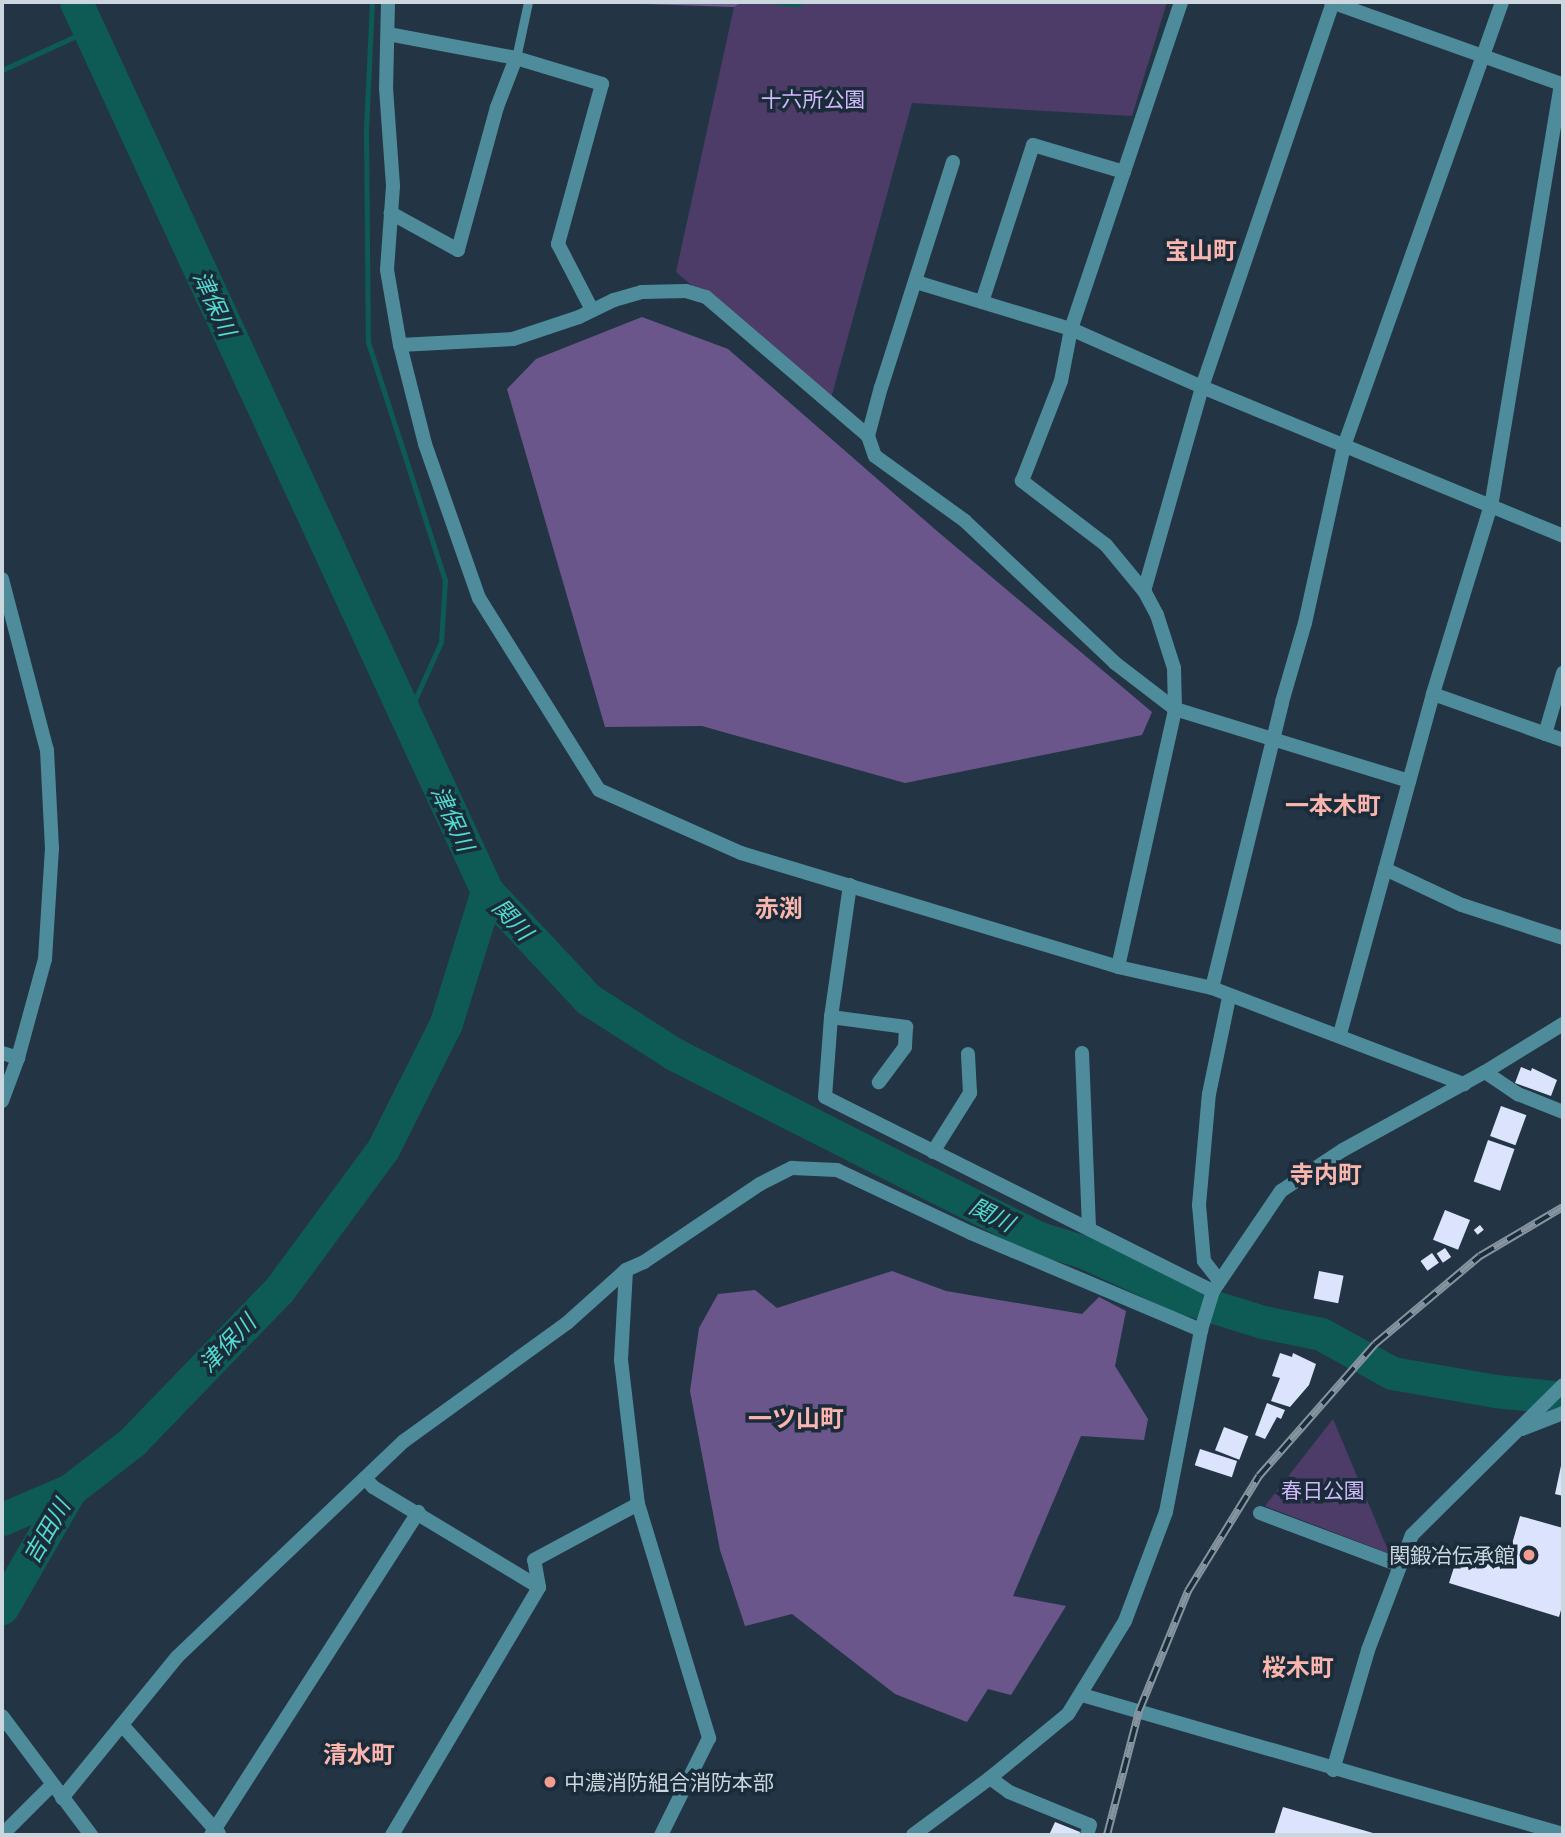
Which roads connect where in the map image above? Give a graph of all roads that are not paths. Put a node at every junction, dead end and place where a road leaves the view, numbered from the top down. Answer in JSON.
{"nodes":[{"id":1,"x":388,"y":2,"type":"edge"},
{"id":2,"x":528,"y":2,"type":"edge"},
{"id":3,"x":1181,"y":2,"type":"edge"},
{"id":4,"x":1332,"y":2,"type":"edge"},
{"id":5,"x":1502,"y":2,"type":"edge"},
{"id":6,"x":1348,"y":5,"type":"edge"},
{"id":7,"x":388,"y":34,"type":"junction"},
{"id":8,"x":1481,"y":55,"type":"junction"},
{"id":9,"x":516,"y":58,"type":"junction"},
{"id":10,"x":953,"y":162,"type":"dead end"},
{"id":11,"x":1124,"y":172,"type":"junction"},
{"id":12,"x":391,"y":213,"type":"junction"},
{"id":13,"x":916,"y":282,"type":"junction"},
{"id":14,"x":982,"y":302,"type":"junction"},
{"id":15,"x":592,"y":310,"type":"junction"},
{"id":16,"x":1070,"y":328,"type":"junction"},
{"id":17,"x":400,"y":345,"type":"junction"},
{"id":18,"x":1202,"y":387,"type":"junction"},
{"id":19,"x":867,"y":436,"type":"junction"},
{"id":20,"x":1344,"y":446,"type":"junction"},
{"id":21,"x":1491,"y":505,"type":"junction"},
{"id":22,"x":1563,"y":536,"type":"edge"},
{"id":23,"x":2,"y":579,"type":"edge"},
{"id":24,"x":1144,"y":590,"type":"junction"},
{"id":25,"x":1563,"y":673,"type":"edge"},
{"id":26,"x":1433,"y":694,"type":"junction"},
{"id":27,"x":1175,"y":709,"type":"junction"},
{"id":28,"x":1545,"y":734,"type":"junction"},
{"id":29,"x":1563,"y":740,"type":"edge"},
{"id":30,"x":1273,"y":741,"type":"junction"},
{"id":31,"x":1409,"y":781,"type":"junction"},
{"id":32,"x":1385,"y":869,"type":"junction"},
{"id":33,"x":850,"y":885,"type":"junction"},
{"id":34,"x":1563,"y":938,"type":"edge"},
{"id":35,"x":1118,"y":967,"type":"junction"},
{"id":36,"x":1212,"y":988,"type":"junction"},
{"id":37,"x":1228,"y":997,"type":"junction"},
{"id":38,"x":831,"y":1017,"type":"junction"},
{"id":39,"x":1563,"y":1024,"type":"edge"},
{"id":40,"x":1340,"y":1035,"type":"junction"},
{"id":41,"x":2,"y":1053,"type":"edge"},
{"id":42,"x":1082,"y":1053,"type":"dead end"},
{"id":43,"x":968,"y":1054,"type":"dead end"},
{"id":44,"x":18,"y":1058,"type":"junction"},
{"id":45,"x":1485,"y":1072,"type":"junction"},
{"id":46,"x":879,"y":1082,"type":"dead end"},
{"id":47,"x":1464,"y":1084,"type":"junction"},
{"id":48,"x":2,"y":1101,"type":"edge"},
{"id":49,"x":1563,"y":1112,"type":"edge"},
{"id":50,"x":933,"y":1152,"type":"junction"},
{"id":51,"x":1089,"y":1229,"type":"junction"},
{"id":52,"x":626,"y":1270,"type":"junction"},
{"id":53,"x":1215,"y":1285,"type":"junction"},
{"id":54,"x":1201,"y":1331,"type":"junction"},
{"id":55,"x":1563,"y":1385,"type":"edge"},
{"id":56,"x":1563,"y":1413,"type":"edge"},
{"id":57,"x":1518,"y":1431,"type":"junction"},
{"id":58,"x":365,"y":1478,"type":"junction"},
{"id":59,"x":638,"y":1504,"type":"junction"},
{"id":60,"x":418,"y":1513,"type":"junction"},
{"id":61,"x":1260,"y":1513,"type":"dead end"},
{"id":62,"x":1399,"y":1565,"type":"junction"},
{"id":63,"x":538,"y":1587,"type":"junction"},
{"id":64,"x":1082,"y":1695,"type":"junction"},
{"id":65,"x":2,"y":1716,"type":"edge"},
{"id":66,"x":122,"y":1726,"type":"junction"},
{"id":67,"x":1334,"y":1770,"type":"junction"},
{"id":68,"x":48,"y":1778,"type":"junction"},
{"id":69,"x":990,"y":1779,"type":"junction"},
{"id":70,"x":62,"y":1798,"type":"junction"},
{"id":71,"x":1527,"y":1829,"type":"edge"},
{"id":72,"x":215,"y":1833,"type":"edge"},
{"id":73,"x":1563,"y":1834,"type":"edge"},
{"id":74,"x":2,"y":1835,"type":"edge"},
{"id":75,"x":90,"y":1835,"type":"edge"},
{"id":76,"x":392,"y":1835,"type":"edge"},
{"id":77,"x":661,"y":1835,"type":"edge"},
{"id":78,"x":913,"y":1835,"type":"edge"},
{"id":79,"x":1087,"y":1835,"type":"edge"}],
"edges":[{"from":1,"to":7,"type":"street"},
{"from":2,"to":9,"type":"lane"},
{"from":3,"to":11,"type":"street"},
{"from":4,"to":6,"type":"street"},
{"from":4,"to":18,"type":"street"},
{"from":5,"to":8,"type":"street"},
{"from":6,"to":8,"type":"street"},
{"from":7,"to":9,"type":"street"},
{"from":7,"to":12,"type":"street"},
{"from":8,"to":20,"type":"street"},
{"from":8,"to":21,"type":"street"},
{"from":9,"to":12,"type":"street"},
{"from":9,"to":15,"type":"street"},
{"from":10,"to":13,"type":"street"},
{"from":11,"to":14,"type":"street"},
{"from":11,"to":16,"type":"street"},
{"from":12,"to":17,"type":"street"},
{"from":13,"to":14,"type":"street"},
{"from":13,"to":19,"type":"street"},
{"from":14,"to":16,"type":"street"},
{"from":15,"to":17,"type":"street"},
{"from":15,"to":19,"type":"street"},
{"from":16,"to":18,"type":"street"},
{"from":16,"to":24,"type":"street"},
{"from":17,"to":33,"type":"street"},
{"from":18,"to":20,"type":"street"},
{"from":18,"to":24,"type":"street"},
{"from":19,"to":27,"type":"street"},
{"from":20,"to":21,"type":"street"},
{"from":20,"to":30,"type":"street"},
{"from":21,"to":22,"type":"street"},
{"from":21,"to":26,"type":"street"},
{"from":23,"to":44,"type":"street"},
{"from":24,"to":27,"type":"street"},
{"from":25,"to":28,"type":"street"},
{"from":26,"to":28,"type":"street"},
{"from":26,"to":31,"type":"street"},
{"from":27,"to":30,"type":"street"},
{"from":27,"to":35,"type":"street"},
{"from":28,"to":29,"type":"street"},
{"from":30,"to":31,"type":"street"},
{"from":30,"to":36,"type":"street"},
{"from":31,"to":32,"type":"street"},
{"from":32,"to":34,"type":"street"},
{"from":32,"to":40,"type":"street"},
{"from":33,"to":35,"type":"street"},
{"from":33,"to":38,"type":"street"},
{"from":35,"to":36,"type":"street"},
{"from":36,"to":37,"type":"street"},
{"from":37,"to":40,"type":"street"},
{"from":37,"to":53,"type":"street"},
{"from":38,"to":46,"type":"street"},
{"from":38,"to":50,"type":"street"},
{"from":39,"to":45,"type":"street"},
{"from":40,"to":47,"type":"street"},
{"from":41,"to":44,"type":"street"},
{"from":42,"to":51,"type":"street"},
{"from":43,"to":50,"type":"street"},
{"from":44,"to":48,"type":"street"},
{"from":45,"to":47,"type":"street"},
{"from":45,"to":49,"type":"street"},
{"from":47,"to":53,"type":"street"},
{"from":50,"to":51,"type":"street"},
{"from":51,"to":53,"type":"street"},
{"from":52,"to":54,"type":"street"},
{"from":52,"to":58,"type":"street"},
{"from":52,"to":59,"type":"street"},
{"from":53,"to":54,"type":"street"},
{"from":54,"to":64,"type":"street"},
{"from":55,"to":57,"type":"street"},
{"from":56,"to":57,"type":"street"},
{"from":57,"to":62,"type":"street"},
{"from":58,"to":60,"type":"street"},
{"from":58,"to":66,"type":"street"},
{"from":59,"to":63,"type":"street"},
{"from":59,"to":77,"type":"street"},
{"from":60,"to":63,"type":"street"},
{"from":60,"to":72,"type":"street"},
{"from":61,"to":62,"type":"street"},
{"from":62,"to":67,"type":"street"},
{"from":63,"to":76,"type":"street"},
{"from":64,"to":67,"type":"street"},
{"from":64,"to":69,"type":"street"},
{"from":65,"to":68,"type":"street"},
{"from":66,"to":70,"type":"street"},
{"from":66,"to":72,"type":"street"},
{"from":67,"to":71,"type":"street"},
{"from":68,"to":70,"type":"street"},
{"from":68,"to":74,"type":"street"},
{"from":69,"to":78,"type":"street"},
{"from":69,"to":79,"type":"street"},
{"from":70,"to":75,"type":"street"},
{"from":71,"to":73,"type":"street"}]}
